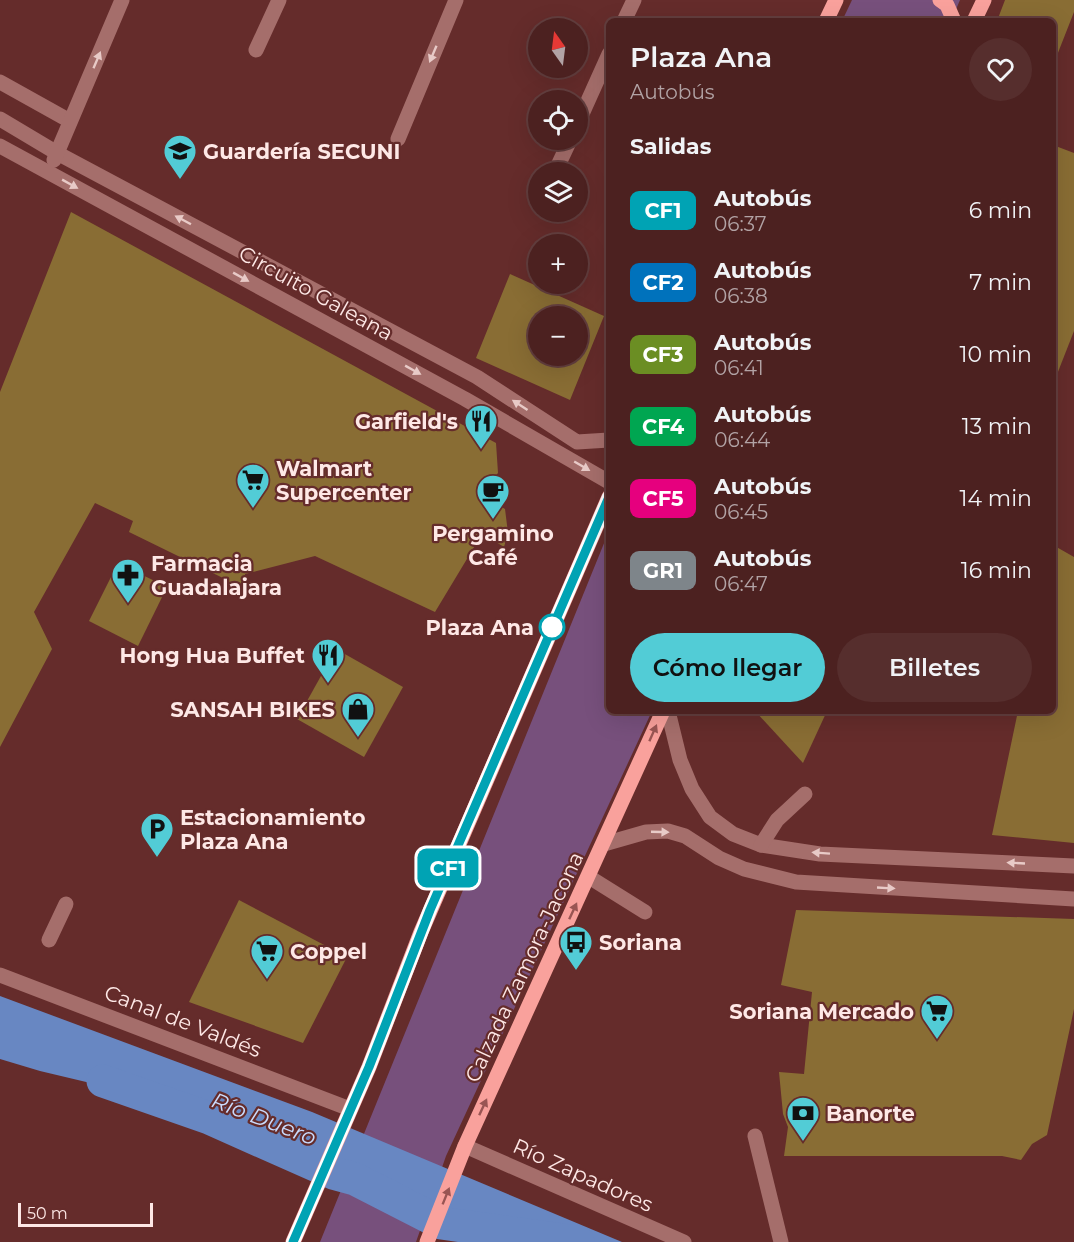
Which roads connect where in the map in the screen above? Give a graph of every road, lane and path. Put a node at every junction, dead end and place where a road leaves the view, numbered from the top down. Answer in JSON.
{"nodes":[{"id":1,"x":122,"y":0,"type":"edge"},
{"id":2,"x":279,"y":0,"type":"edge"},
{"id":3,"x":456,"y":0,"type":"edge"},
{"id":4,"x":634,"y":0,"type":"edge"},
{"id":5,"x":836,"y":0,"type":"edge"},
{"id":6,"x":940,"y":0,"type":"edge"},
{"id":7,"x":984,"y":0,"type":"edge"},
{"id":8,"x":625,"y":18,"type":"edge"},
{"id":9,"x":827,"y":18,"type":"edge"},
{"id":10,"x":953,"y":18,"type":"edge"},
{"id":11,"x":975,"y":18,"type":"edge"},
{"id":12,"x":256,"y":50,"type":"dead end"},
{"id":13,"x":606,"y":61,"type":"edge"},
{"id":14,"x":0,"y":82,"type":"edge"},
{"id":15,"x":588,"y":101,"type":"edge"},
{"id":16,"x":72,"y":118,"type":"junction"},
{"id":17,"x":0,"y":119,"type":"edge"},
{"id":18,"x":398,"y":139,"type":"dead end"},
{"id":19,"x":0,"y":146,"type":"edge"},
{"id":20,"x":57,"y":153,"type":"junction"},
{"id":21,"x":50,"y":173,"type":"junction"},
{"id":22,"x":477,"y":377,"type":"junction"},
{"id":23,"x":465,"y":399,"type":"junction"},
{"id":24,"x":606,"y":440,"type":"edge"},
{"id":25,"x":606,"y":480,"type":"edge"},
{"id":26,"x":606,"y":504,"type":"edge"},
{"id":27,"x":662,"y":714,"type":"edge"},
{"id":28,"x":669,"y":714,"type":"edge"},
{"id":29,"x":805,"y":794,"type":"dead end"},
{"id":30,"x":604,"y":844,"type":"junction"},
{"id":31,"x":761,"y":845,"type":"junction"},
{"id":32,"x":1074,"y":866,"type":"edge"},
{"id":33,"x":589,"y":877,"type":"junction"},
{"id":34,"x":1074,"y":898,"type":"edge"},
{"id":35,"x":66,"y":904,"type":"dead end"},
{"id":36,"x":645,"y":912,"type":"dead end"},
{"id":37,"x":49,"y":940,"type":"dead end"},
{"id":38,"x":0,"y":975,"type":"edge"},
{"id":39,"x":348,"y":1113,"type":"junction"},
{"id":40,"x":755,"y":1136,"type":"dead end"},
{"id":41,"x":465,"y":1146,"type":"junction"},
{"id":42,"x":429,"y":1237,"type":"edge"},
{"id":43,"x":293,"y":1242,"type":"edge"},
{"id":44,"x":684,"y":1242,"type":"edge"},
{"id":45,"x":781,"y":1242,"type":"edge"}],
"edges":[{"from":16,"to":1,"type":"street","one_way":true},
{"from":2,"to":12,"type":"street"},
{"from":3,"to":18,"type":"street","one_way":true},
{"from":4,"to":8,"type":"street"},
{"from":5,"to":9,"type":"main road"},
{"from":6,"to":10,"type":"main road"},
{"from":7,"to":11,"type":"main road"},
{"from":13,"to":15,"type":"street"},
{"from":14,"to":16,"type":"street"},
{"from":16,"to":20,"type":"street"},
{"from":17,"to":20,"type":"street","name":"Circuito Galeana"},
{"from":19,"to":21,"type":"street","name":"Circuito Galeana"},
{"from":20,"to":21,"type":"street"},
{"from":22,"to":20,"type":"street","name":"Circuito Galeana","one_way":true},
{"from":21,"to":23,"type":"street","name":"Circuito Galeana","one_way":true},
{"from":22,"to":23,"type":"street"},
{"from":24,"to":22,"type":"street","name":"Circuito Galeana","one_way":true},
{"from":23,"to":25,"type":"street","name":"Circuito Galeana","one_way":true},
{"from":26,"to":39,"type":"main road"},
{"from":30,"to":27,"type":"main road","name":"Calzada Zamora-Jacona","one_way":true},
{"from":28,"to":31,"type":"street"},
{"from":29,"to":31,"type":"street"},
{"from":30,"to":33,"type":"main road","name":"Calzada Zamora-Jacona"},
{"from":30,"to":34,"type":"street","one_way":true},
{"from":32,"to":31,"type":"street","one_way":true},
{"from":33,"to":36,"type":"street"},
{"from":41,"to":33,"type":"main road","name":"Calzada Zamora-Jacona","one_way":true},
{"from":35,"to":37,"type":"street"},
{"from":38,"to":39,"type":"street","name":"Canal de Valdés"},
{"from":39,"to":43,"type":"main road"},
{"from":40,"to":45,"type":"street"},
{"from":42,"to":41,"type":"main road","name":"Calzada Zamora-Jacona","one_way":true},
{"from":41,"to":44,"type":"street","name":"Río Zapadores"}]}
